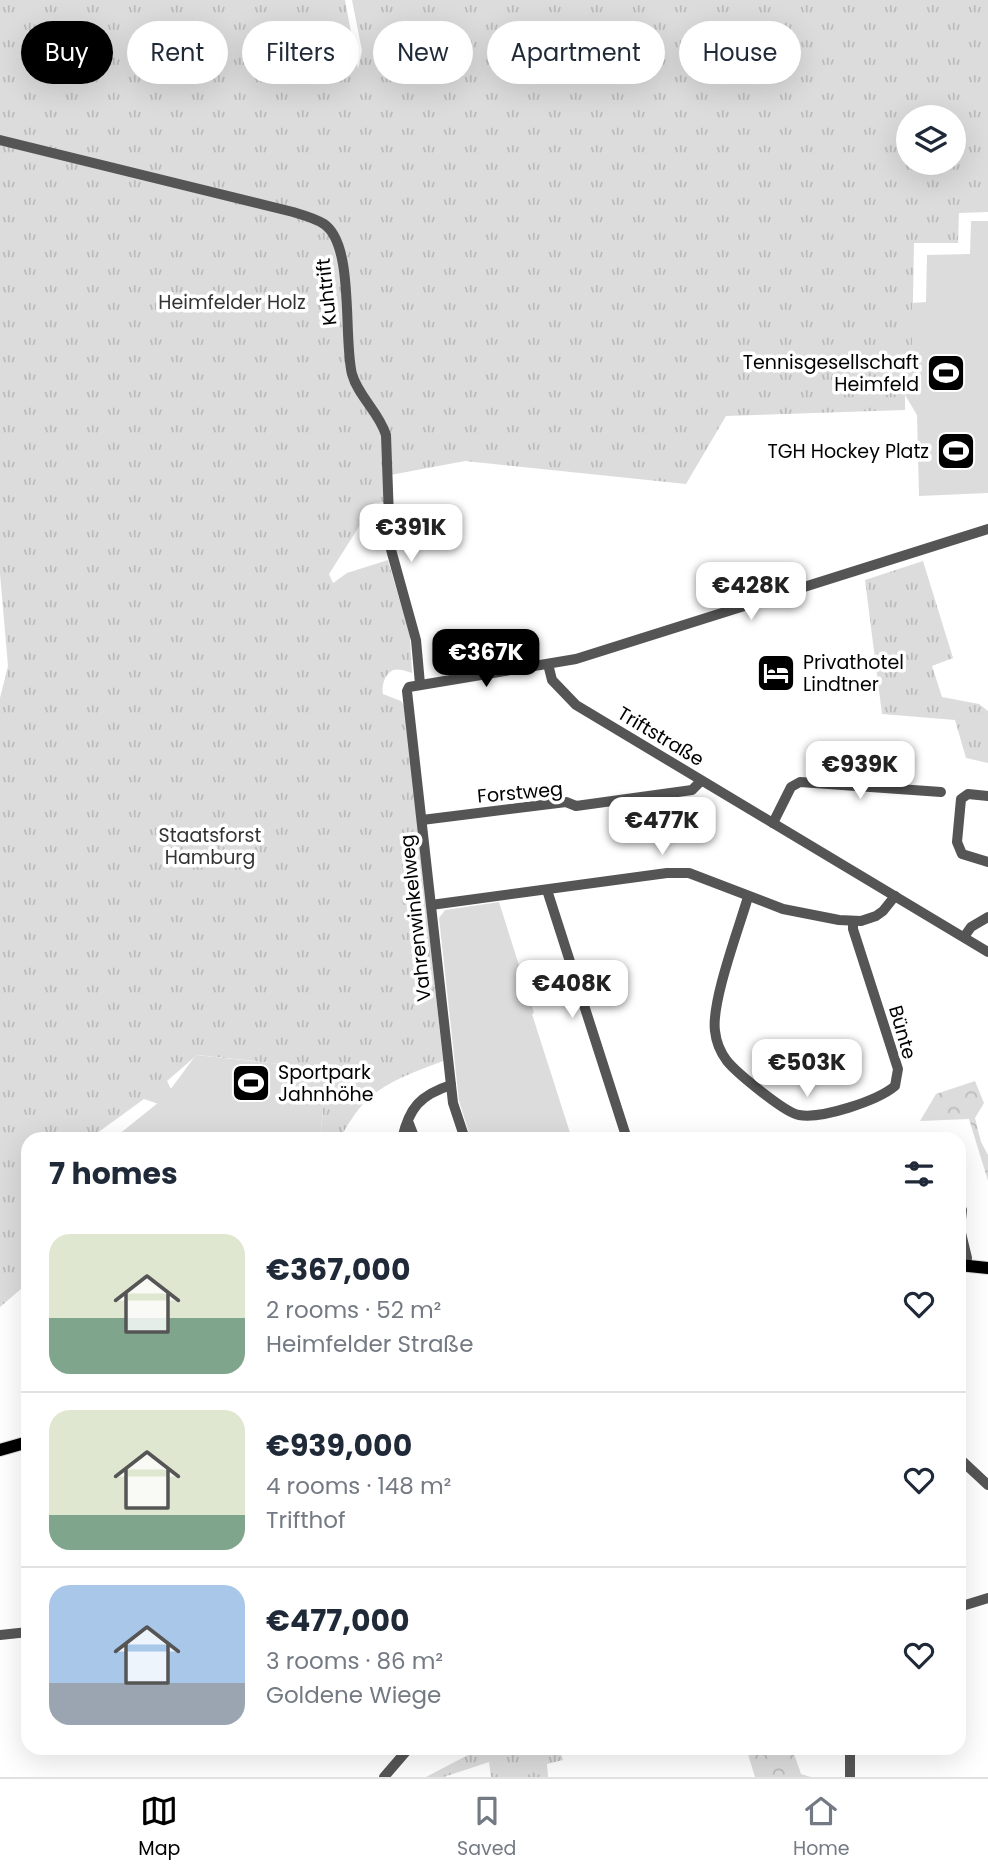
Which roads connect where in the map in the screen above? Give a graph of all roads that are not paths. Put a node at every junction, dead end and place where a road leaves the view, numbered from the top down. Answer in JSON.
{"nodes":[{"id":1,"x":0,"y":140,"type":"edge"},
{"id":2,"x":988,"y":529,"type":"edge"},
{"id":3,"x":548,"y":664,"type":"junction"},
{"id":4,"x":420,"y":684,"type":"junction"},
{"id":5,"x":701,"y":781,"type":"junction"},
{"id":6,"x":941,"y":792,"type":"dead end"},
{"id":7,"x":988,"y":796,"type":"edge"},
{"id":8,"x":422,"y":820,"type":"junction"},
{"id":9,"x":773,"y":823,"type":"junction"},
{"id":10,"x":988,"y":862,"type":"edge"},
{"id":11,"x":547,"y":890,"type":"junction"},
{"id":12,"x":895,"y":896,"type":"junction"},
{"id":13,"x":748,"y":897,"type":"junction"},
{"id":14,"x":431,"y":905,"type":"junction"},
{"id":15,"x":988,"y":917,"type":"edge"},
{"id":16,"x":853,"y":921,"type":"junction"},
{"id":17,"x":964,"y":937,"type":"junction"},
{"id":18,"x":988,"y":952,"type":"edge"},
{"id":19,"x":451,"y":1085,"type":"junction"},
{"id":20,"x":408,"y":1121,"type":"junction"},
{"id":21,"x":404,"y":1132,"type":"edge"},
{"id":22,"x":412,"y":1132,"type":"edge"},
{"id":23,"x":462,"y":1132,"type":"edge"},
{"id":24,"x":625,"y":1132,"type":"edge"},
{"id":25,"x":966,"y":1266,"type":"edge"},
{"id":26,"x":988,"y":1268,"type":"edge"},
{"id":27,"x":21,"y":1444,"type":"edge"},
{"id":28,"x":0,"y":1450,"type":"edge"},
{"id":29,"x":966,"y":1465,"type":"edge"},
{"id":30,"x":988,"y":1485,"type":"edge"},
{"id":31,"x":988,"y":1598,"type":"edge"},
{"id":32,"x":966,"y":1605,"type":"edge"},
{"id":33,"x":21,"y":1632,"type":"edge"},
{"id":34,"x":0,"y":1634,"type":"edge"},
{"id":35,"x":403,"y":1755,"type":"edge"},
{"id":36,"x":850,"y":1755,"type":"edge"},
{"id":37,"x":384,"y":1777,"type":"edge"},
{"id":38,"x":850,"y":1777,"type":"edge"}],
"edges":[{"from":1,"to":4,"type":"street","name":"Kuhtrift"},
{"from":2,"to":3,"type":"street"},
{"from":3,"to":4,"type":"street"},
{"from":3,"to":5,"type":"street","name":"Triftstraße"},
{"from":4,"to":8,"type":"street","name":"Vahrenwinkelweg"},
{"from":5,"to":8,"type":"street","name":"Forstweg"},
{"from":5,"to":9,"type":"street","name":"Triftstraße"},
{"from":6,"to":9,"type":"street"},
{"from":7,"to":10,"type":"street"},
{"from":8,"to":14,"type":"street","name":"Vahrenwinkelweg"},
{"from":9,"to":12,"type":"street","name":"Triftstraße"},
{"from":11,"to":13,"type":"street"},
{"from":11,"to":14,"type":"street"},
{"from":11,"to":24,"type":"street"},
{"from":12,"to":16,"type":"street"},
{"from":12,"to":17,"type":"street","name":"Triftstraße"},
{"from":13,"to":16,"type":"street"},
{"from":13,"to":16,"type":"street","name":"Bünte"},
{"from":14,"to":19,"type":"street","name":"Vahrenwinkelweg"},
{"from":15,"to":17,"type":"street"},
{"from":17,"to":18,"type":"street","name":"Triftstraße"},
{"from":19,"to":20,"type":"street"},
{"from":19,"to":23,"type":"street","name":"Vahrenwinkelweg"},
{"from":20,"to":21,"type":"street"},
{"from":20,"to":22,"type":"street"},
{"from":25,"to":26,"type":"main road"},
{"from":27,"to":28,"type":"main road"},
{"from":29,"to":30,"type":"street"},
{"from":31,"to":32,"type":"street"},
{"from":33,"to":34,"type":"street"},
{"from":35,"to":37,"type":"street"},
{"from":36,"to":38,"type":"street"}]}
